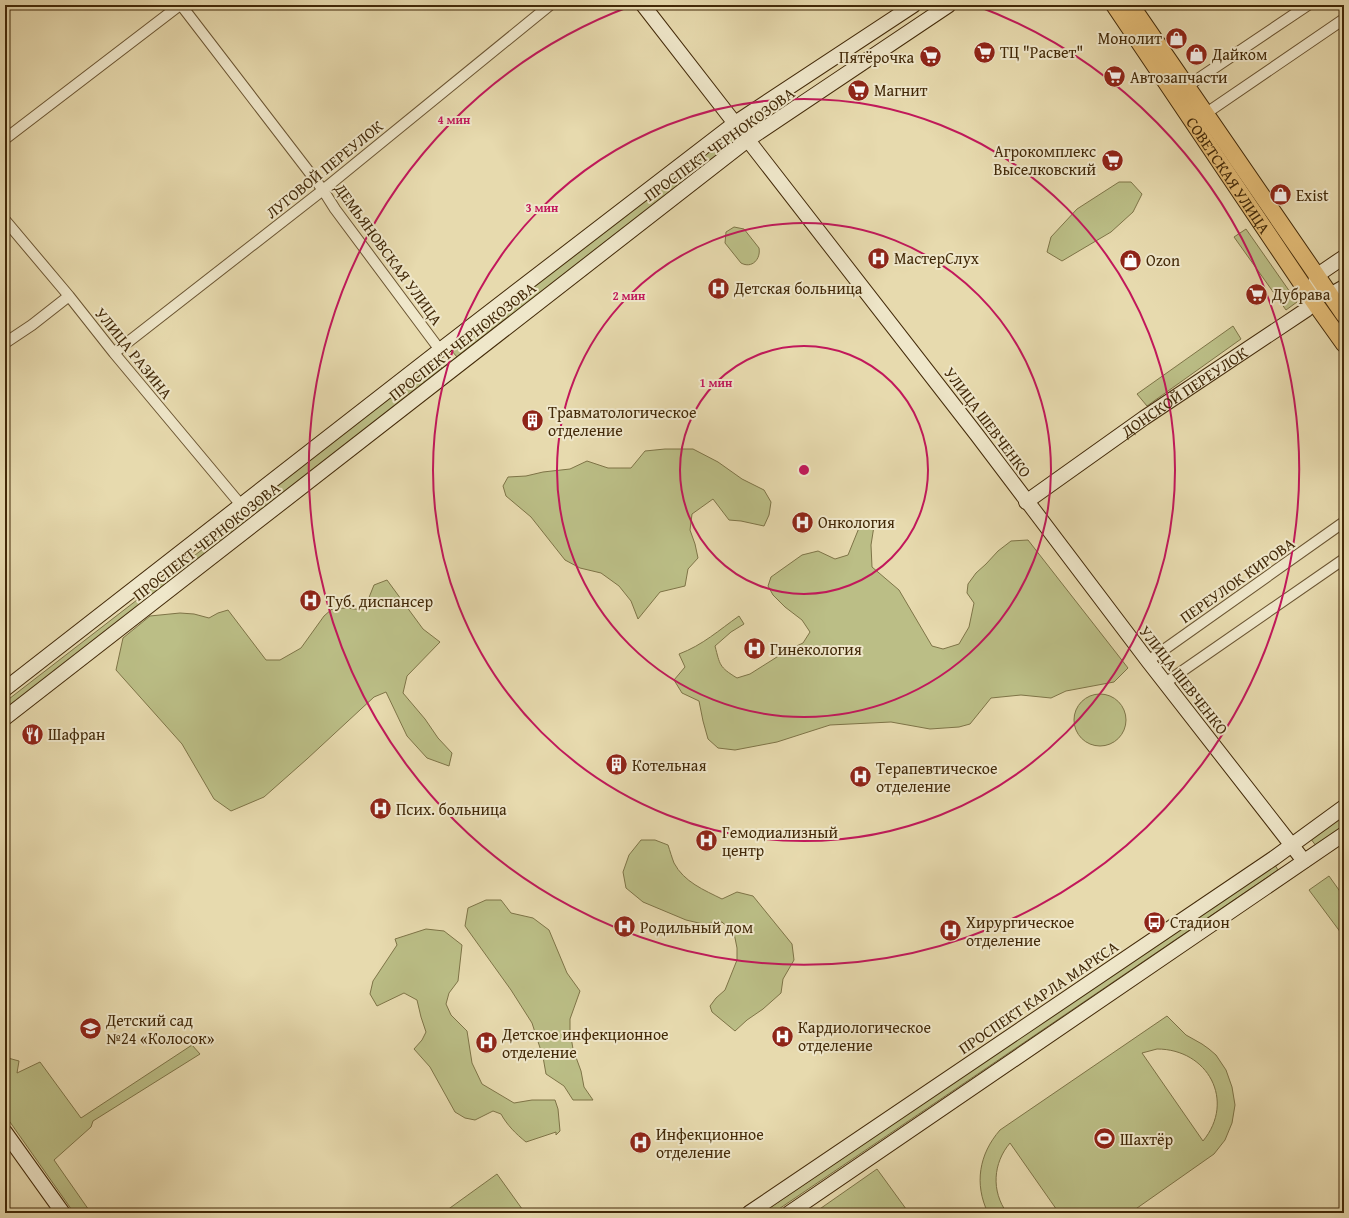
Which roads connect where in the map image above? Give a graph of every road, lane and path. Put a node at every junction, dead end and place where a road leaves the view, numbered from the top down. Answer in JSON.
{"nodes":[{"id":1,"x":181,"y":5,"type":"edge"},
{"id":2,"x":550,"y":5,"type":"edge"},
{"id":3,"x":643,"y":5,"type":"edge"},
{"id":4,"x":914,"y":5,"type":"edge"},
{"id":5,"x":949,"y":5,"type":"edge"},
{"id":6,"x":1114,"y":5,"type":"edge"},
{"id":7,"x":1131,"y":5,"type":"edge"},
{"id":8,"x":1308,"y":5,"type":"edge"},
{"id":9,"x":1344,"y":19,"type":"edge"},
{"id":10,"x":1186,"y":87,"type":"junction"},
{"id":11,"x":1205,"y":114,"type":"junction"},
{"id":12,"x":735,"y":123,"type":"junction"},
{"id":13,"x":5,"y":139,"type":"edge"},
{"id":14,"x":749,"y":139,"type":"junction"},
{"id":15,"x":323,"y":190,"type":"junction"},
{"id":16,"x":5,"y":220,"type":"edge"},
{"id":17,"x":1344,"y":257,"type":"edge"},
{"id":18,"x":1316,"y":276,"type":"junction"},
{"id":19,"x":1344,"y":287,"type":"edge"},
{"id":20,"x":1330,"y":295,"type":"junction"},
{"id":21,"x":69,"y":296,"type":"junction"},
{"id":22,"x":1314,"y":302,"type":"junction"},
{"id":23,"x":1344,"y":315,"type":"edge"},
{"id":24,"x":5,"y":343,"type":"edge"},
{"id":25,"x":1344,"y":344,"type":"edge"},
{"id":26,"x":440,"y":350,"type":"junction"},
{"id":27,"x":114,"y":353,"type":"junction"},
{"id":28,"x":1026,"y":502,"type":"junction"},
{"id":29,"x":241,"y":505,"type":"junction"},
{"id":30,"x":1344,"y":522,"type":"edge"},
{"id":31,"x":1344,"y":559,"type":"edge"},
{"id":32,"x":1148,"y":661,"type":"junction"},
{"id":33,"x":1165,"y":683,"type":"junction"},
{"id":34,"x":5,"y":689,"type":"edge"},
{"id":35,"x":5,"y":718,"type":"edge"},
{"id":36,"x":1344,"y":807,"type":"edge"},
{"id":37,"x":1344,"y":834,"type":"edge"},
{"id":38,"x":1292,"y":846,"type":"junction"},
{"id":39,"x":1304,"y":861,"type":"junction"},
{"id":40,"x":5,"y":1132,"type":"edge"},
{"id":41,"x":63,"y":1213,"type":"edge"},
{"id":42,"x":749,"y":1213,"type":"edge"},
{"id":43,"x":789,"y":1213,"type":"edge"}],
"edges":[{"from":1,"to":13,"type":"street"},
{"from":1,"to":15,"type":"street","name":"ДЕМЬЯНОВСКАЯ УЛИЦА"},
{"from":2,"to":15,"type":"street","name":"ЛУГОВОЙ ПЕРЕУЛОК"},
{"from":3,"to":12,"type":"street","name":"УЛИЦА ШЕВЧЕНКО"},
{"from":4,"to":12,"type":"street","name":"ПРОСПЕКТ ЧЕРНОКОЗОВА"},
{"from":5,"to":14,"type":"street","name":"ПРОСПЕКТ ЧЕРНОКОЗОВА"},
{"from":6,"to":22,"type":"main road","name":"СОВЕТСКАЯ УЛИЦА"},
{"from":7,"to":10,"type":"main road","name":"СОВЕТСКАЯ УЛИЦА"},
{"from":8,"to":10,"type":"street"},
{"from":9,"to":11,"type":"street"},
{"from":10,"to":11,"type":"main road","name":"СОВЕТСКАЯ УЛИЦА"},
{"from":11,"to":18,"type":"main road","name":"СОВЕТСКАЯ УЛИЦА"},
{"from":12,"to":14,"type":"street","name":"УЛИЦА ШЕВЧЕНКО"},
{"from":12,"to":26,"type":"street","name":"ПРОСПЕКТ ЧЕРНОКОЗОВА"},
{"from":14,"to":28,"type":"street","name":"УЛИЦА ШЕВЧЕНКО"},
{"from":14,"to":35,"type":"street","name":"ПРОСПЕКТ ЧЕРНОКОЗОВА"},
{"from":15,"to":26,"type":"street","name":"ДЕМЬЯНОВСКАЯ УЛИЦА"},
{"from":15,"to":27,"type":"street","name":"ЛУГОВОЙ ПЕРЕУЛОК"},
{"from":16,"to":21,"type":"street","name":"УЛИЦА РАЗИНА"},
{"from":17,"to":18,"type":"street"},
{"from":18,"to":20,"type":"main road","name":"СОВЕТСКАЯ УЛИЦА"},
{"from":18,"to":22,"type":"street"},
{"from":19,"to":20,"type":"street","name":"ДОНСКОЙ ПЕРЕУЛОК"},
{"from":20,"to":22,"type":"main road","name":"ДОНСКОЙ ПЕРЕУЛОК"},
{"from":20,"to":23,"type":"main road","name":"СОВЕТСКАЯ УЛИЦА"},
{"from":21,"to":24,"type":"street"},
{"from":21,"to":27,"type":"street","name":"УЛИЦА РАЗИНА"},
{"from":22,"to":25,"type":"main road","name":"СОВЕТСКАЯ УЛИЦА"},
{"from":22,"to":28,"type":"street","name":"ДОНСКОЙ ПЕРЕУЛОК"},
{"from":26,"to":29,"type":"street","name":"ПРОСПЕКТ ЧЕРНОКОЗОВА"},
{"from":27,"to":29,"type":"street","name":"УЛИЦА РАЗИНА"},
{"from":28,"to":32,"type":"street","name":"УЛИЦА ШЕВЧЕНКО"},
{"from":29,"to":34,"type":"street","name":"ПРОСПЕКТ ЧЕРНОКОЗОВА"},
{"from":30,"to":32,"type":"street","name":"ПЕРЕУЛОК КИРОВА"},
{"from":31,"to":33,"type":"street"},
{"from":32,"to":33,"type":"street","name":"УЛИЦА ШЕВЧЕНКО"},
{"from":33,"to":38,"type":"street","name":"УЛИЦА ШЕВЧЕНКО"},
{"from":36,"to":38,"type":"street","name":"ПРОСПЕКТ КАРЛА МАРКСА"},
{"from":37,"to":39,"type":"street"},
{"from":38,"to":39,"type":"street","name":"УЛИЦА ШЕВЧЕНКО"},
{"from":38,"to":42,"type":"street","name":"ПРОСПЕКТ КАРЛА МАРКСА"},
{"from":39,"to":43,"type":"street"},
{"from":40,"to":41,"type":"street"}]}
